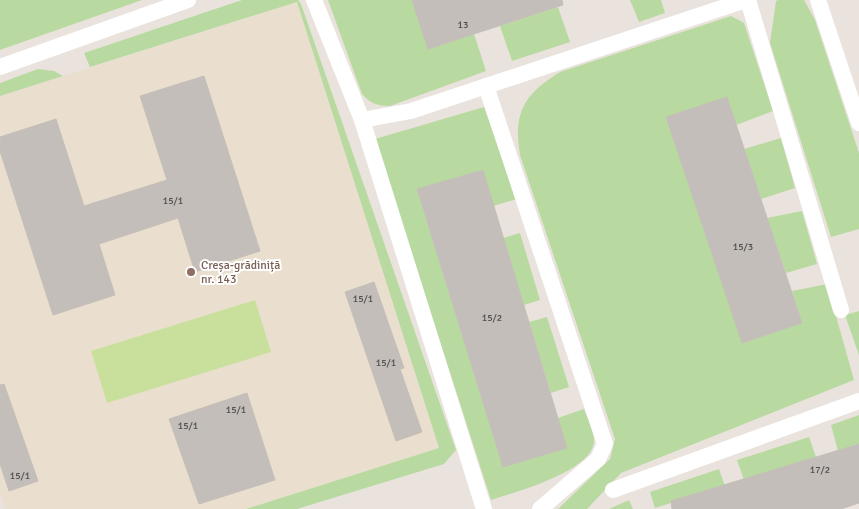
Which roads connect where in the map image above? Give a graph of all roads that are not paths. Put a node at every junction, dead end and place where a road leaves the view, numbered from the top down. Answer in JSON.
{"nodes":[{"id":1,"x":188,"y":0,"type":"edge"},
{"id":2,"x":314,"y":0,"type":"edge"},
{"id":3,"x":747,"y":0,"type":"edge"},
{"id":4,"x":818,"y":0,"type":"edge"},
{"id":5,"x":0,"y":67,"type":"edge"},
{"id":6,"x":486,"y":86,"type":"junction"},
{"id":7,"x":362,"y":120,"type":"junction"},
{"id":8,"x":859,"y":123,"type":"edge"},
{"id":9,"x":841,"y":310,"type":"dead end"},
{"id":10,"x":859,"y":401,"type":"edge"},
{"id":11,"x":614,"y":490,"type":"dead end"},
{"id":12,"x":484,"y":509,"type":"edge"},
{"id":13,"x":540,"y":509,"type":"edge"}],
"edges":[{"from":1,"to":5,"type":"lane"},
{"from":2,"to":7,"type":"lane"},
{"from":3,"to":6,"type":"lane"},
{"from":3,"to":9,"type":"lane"},
{"from":4,"to":8,"type":"lane"},
{"from":6,"to":7,"type":"lane"},
{"from":6,"to":13,"type":"lane"},
{"from":7,"to":12,"type":"lane"},
{"from":10,"to":11,"type":"lane"}]}
